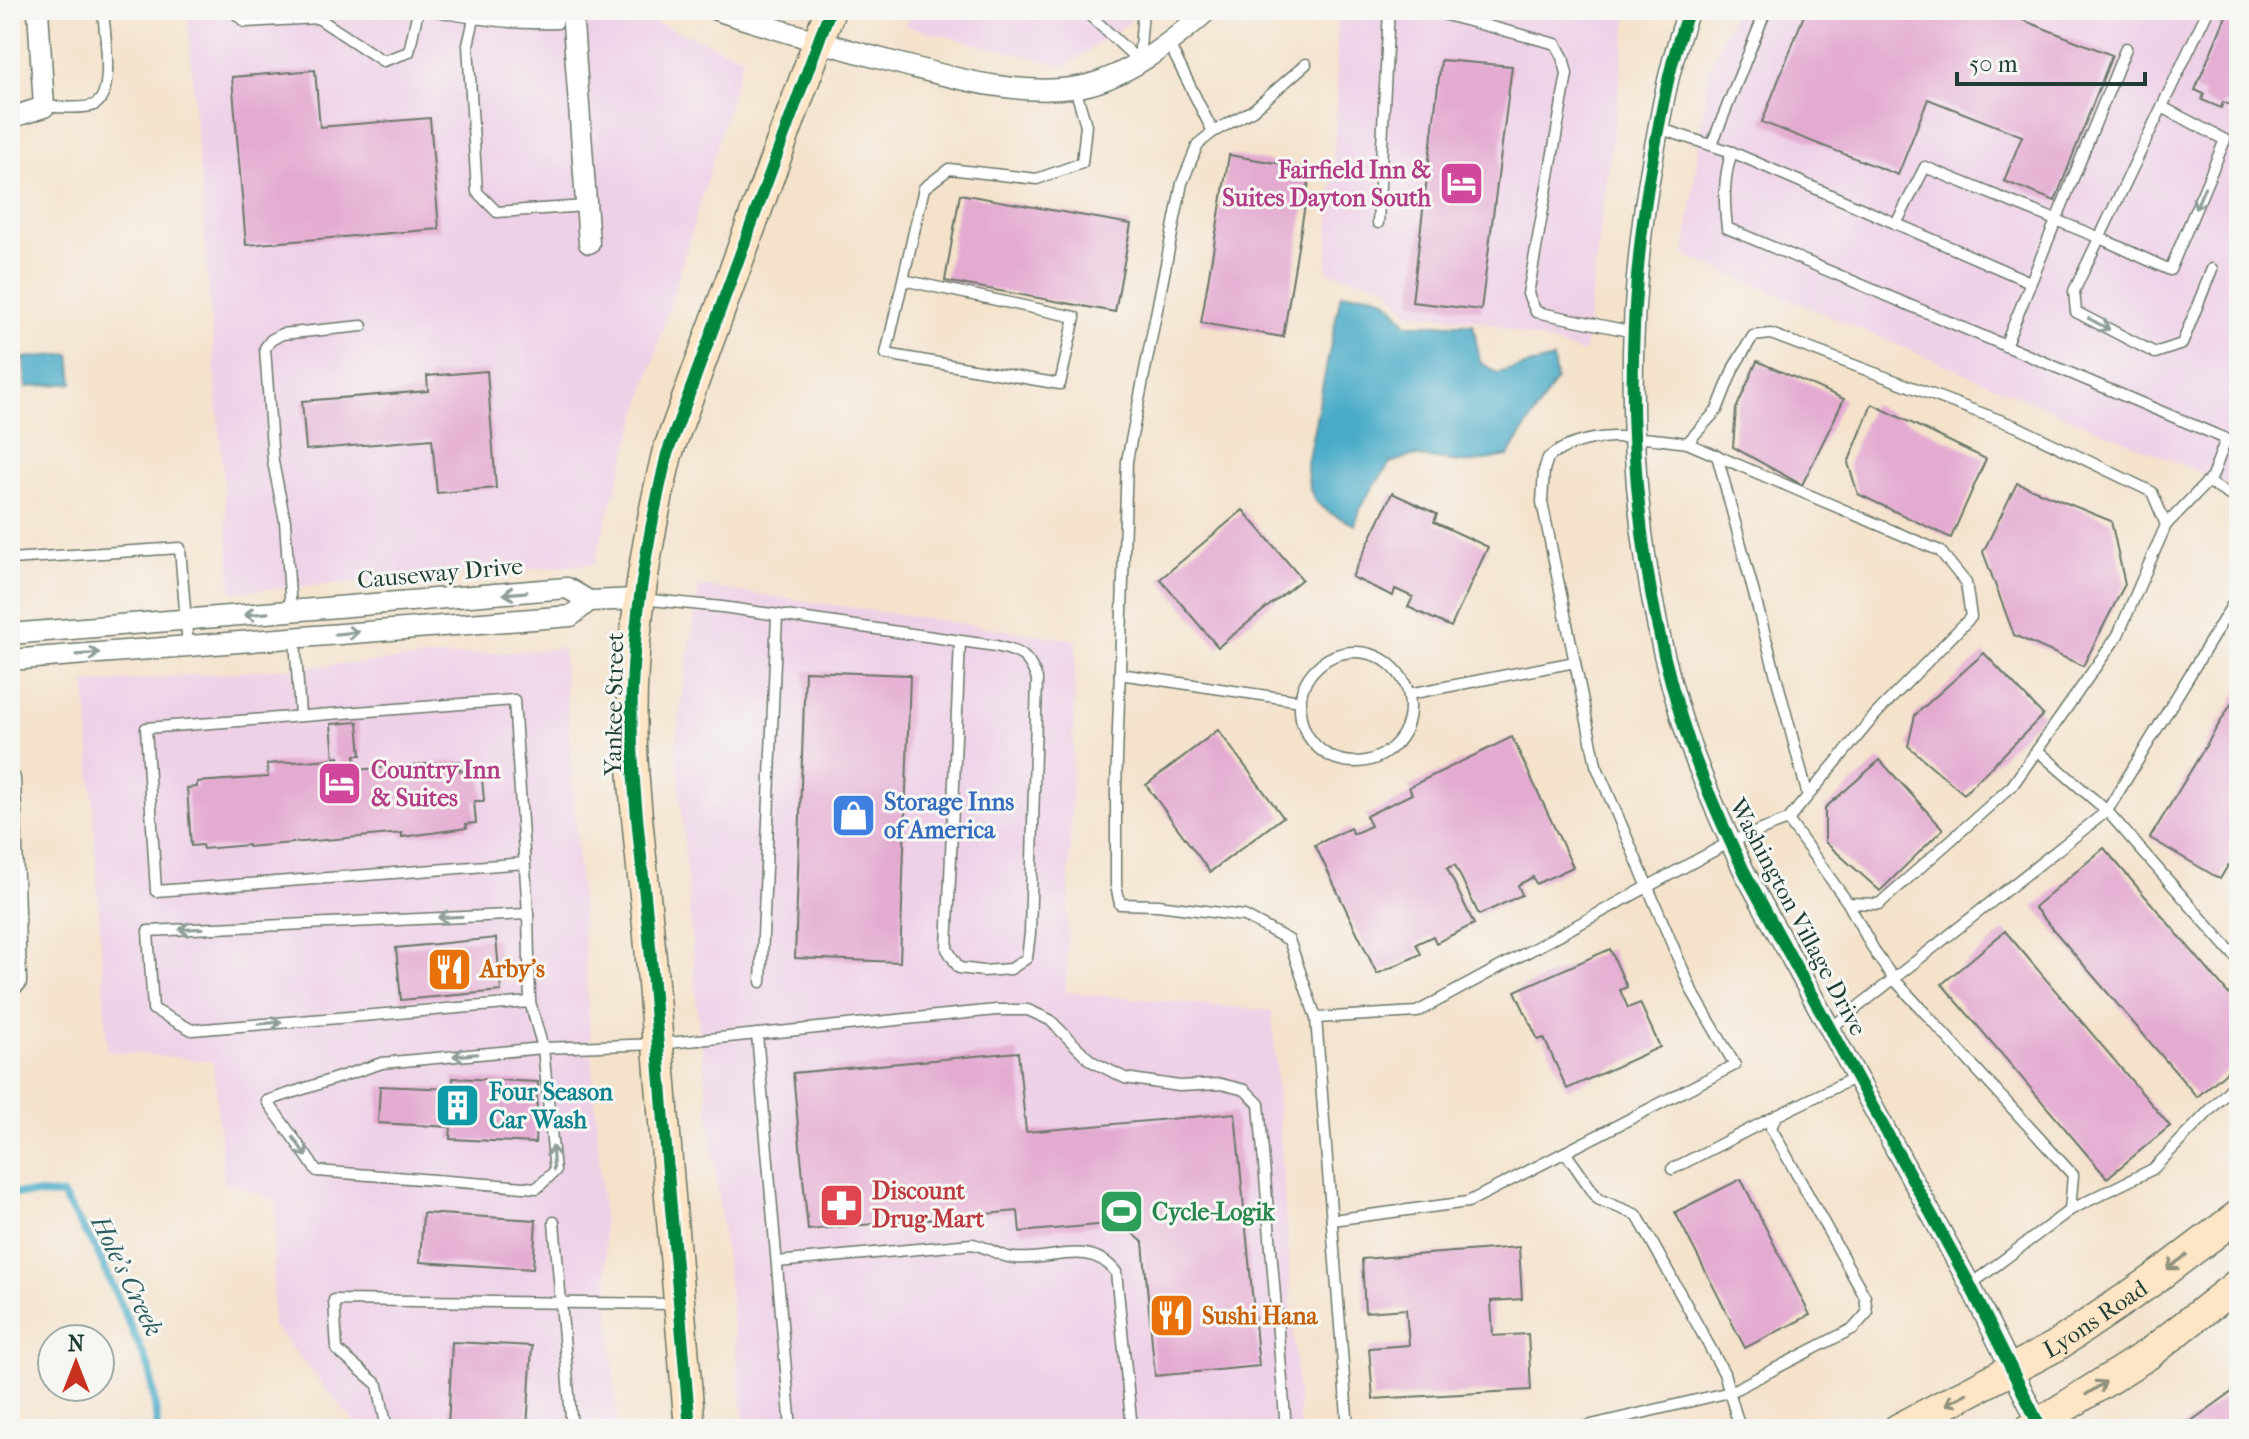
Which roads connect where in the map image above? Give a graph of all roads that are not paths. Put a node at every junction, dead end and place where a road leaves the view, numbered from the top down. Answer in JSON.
{"nodes":[{"id":1,"x":38,"y":10,"type":"edge"},
{"id":2,"x":103,"y":10,"type":"edge"},
{"id":3,"x":232,"y":10,"type":"edge"},
{"id":4,"x":418,"y":10,"type":"edge"},
{"id":5,"x":431,"y":10,"type":"edge"},
{"id":6,"x":561,"y":10,"type":"edge"},
{"id":7,"x":572,"y":10,"type":"edge"},
{"id":8,"x":716,"y":10,"type":"edge"},
{"id":9,"x":830,"y":10,"type":"edge"},
{"id":10,"x":1084,"y":10,"type":"edge"},
{"id":11,"x":1143,"y":10,"type":"edge"},
{"id":12,"x":1208,"y":10,"type":"edge"},
{"id":13,"x":1389,"y":10,"type":"edge"},
{"id":14,"x":1427,"y":10,"type":"edge"},
{"id":15,"x":1689,"y":10,"type":"edge"},
{"id":16,"x":1766,"y":10,"type":"edge"},
{"id":17,"x":2208,"y":10,"type":"edge"},
{"id":18,"x":319,"y":14,"type":"edge"},
{"id":19,"x":474,"y":19,"type":"junction"},
{"id":20,"x":819,"y":43,"type":"junction"},
{"id":21,"x":1169,"y":44,"type":"junction"},
{"id":22,"x":2126,"y":48,"type":"dead end"},
{"id":23,"x":1139,"y":61,"type":"junction"},
{"id":24,"x":1306,"y":64,"type":"dead end"},
{"id":25,"x":1075,"y":88,"type":"junction"},
{"id":26,"x":44,"y":107,"type":"junction"},
{"id":27,"x":2162,"y":107,"type":"junction"},
{"id":28,"x":10,"y":118,"type":"edge"},
{"id":29,"x":1658,"y":128,"type":"junction"},
{"id":30,"x":1213,"y":132,"type":"junction"},
{"id":31,"x":1712,"y":144,"type":"junction"},
{"id":32,"x":1732,"y":152,"type":"junction"},
{"id":33,"x":586,"y":206,"type":"junction"},
{"id":34,"x":2057,"y":222,"type":"junction"},
{"id":35,"x":1378,"y":223,"type":"dead end"},
{"id":36,"x":1896,"y":224,"type":"junction"},
{"id":37,"x":2100,"y":238,"type":"junction"},
{"id":38,"x":589,"y":243,"type":"dead end"},
{"id":39,"x":2212,"y":269,"type":"dead end"},
{"id":40,"x":903,"y":280,"type":"junction"},
{"id":41,"x":2030,"y":282,"type":"junction"},
{"id":42,"x":362,"y":326,"type":"dead end"},
{"id":43,"x":1634,"y":332,"type":"junction"},
{"id":44,"x":2005,"y":346,"type":"junction"},
{"id":45,"x":1634,"y":436,"type":"junction"},
{"id":46,"x":1687,"y":443,"type":"junction"},
{"id":47,"x":1717,"y":455,"type":"junction"},
{"id":48,"x":2208,"y":482,"type":"junction"},
{"id":49,"x":2239,"y":501,"type":"edge"},
{"id":50,"x":2166,"y":525,"type":"junction"},
{"id":51,"x":10,"y":559,"type":"edge"},
{"id":52,"x":2239,"y":594,"type":"edge"},
{"id":53,"x":639,"y":599,"type":"junction"},
{"id":54,"x":589,"y":601,"type":"junction"},
{"id":55,"x":291,"y":611,"type":"junction"},
{"id":56,"x":777,"y":615,"type":"junction"},
{"id":57,"x":187,"y":620,"type":"junction"},
{"id":58,"x":10,"y":634,"type":"edge"},
{"id":59,"x":295,"y":638,"type":"junction"},
{"id":60,"x":960,"y":641,"type":"junction"},
{"id":61,"x":188,"y":647,"type":"junction"},
{"id":62,"x":10,"y":660,"type":"edge"},
{"id":63,"x":1575,"y":662,"type":"junction"},
{"id":64,"x":1120,"y":674,"type":"junction"},
{"id":65,"x":1409,"y":694,"type":"junction"},
{"id":66,"x":1301,"y":701,"type":"junction"},
{"id":67,"x":300,"y":716,"type":"junction"},
{"id":68,"x":2037,"y":750,"type":"junction"},
{"id":69,"x":10,"y":779,"type":"edge"},
{"id":70,"x":1808,"y":796,"type":"junction"},
{"id":71,"x":2107,"y":811,"type":"junction"},
{"id":72,"x":1788,"y":820,"type":"junction"},
{"id":73,"x":1730,"y":842,"type":"junction"},
{"id":74,"x":525,"y":863,"type":"junction"},
{"id":75,"x":1647,"y":886,"type":"junction"},
{"id":76,"x":1848,"y":903,"type":"junction"},
{"id":77,"x":528,"y":914,"type":"junction"},
{"id":78,"x":2239,"y":961,"type":"edge"},
{"id":79,"x":1894,"y":979,"type":"junction"},
{"id":80,"x":10,"y":980,"type":"edge"},
{"id":81,"x":761,"y":982,"type":"dead end"},
{"id":82,"x":530,"y":1002,"type":"junction"},
{"id":83,"x":1316,"y":1018,"type":"junction"},
{"id":84,"x":1831,"y":1028,"type":"junction"},
{"id":85,"x":757,"y":1034,"type":"junction"},
{"id":86,"x":658,"y":1044,"type":"junction"},
{"id":87,"x":543,"y":1048,"type":"junction"},
{"id":88,"x":1858,"y":1076,"type":"junction"},
{"id":89,"x":2239,"y":1080,"type":"edge"},
{"id":90,"x":1776,"y":1116,"type":"junction"},
{"id":91,"x":1565,"y":1152,"type":"junction"},
{"id":92,"x":1672,"y":1169,"type":"dead end"},
{"id":93,"x":2070,"y":1210,"type":"junction"},
{"id":94,"x":2239,"y":1215,"type":"edge"},
{"id":95,"x":1332,"y":1220,"type":"junction"},
{"id":96,"x":554,"y":1222,"type":"dead end"},
{"id":97,"x":777,"y":1262,"type":"junction"},
{"id":98,"x":2239,"y":1283,"type":"edge"},
{"id":99,"x":1970,"y":1285,"type":"junction"},
{"id":100,"x":562,"y":1303,"type":"junction"},
{"id":101,"x":678,"y":1304,"type":"junction"},
{"id":102,"x":2012,"y":1369,"type":"junction"},
{"id":103,"x":1730,"y":1392,"type":"junction"},
{"id":104,"x":2037,"y":1428,"type":"edge"},
{"id":105,"x":387,"y":1429,"type":"edge"},
{"id":106,"x":572,"y":1429,"type":"edge"},
{"id":107,"x":690,"y":1429,"type":"edge"},
{"id":108,"x":791,"y":1429,"type":"edge"},
{"id":109,"x":1132,"y":1429,"type":"edge"},
{"id":110,"x":1286,"y":1429,"type":"edge"},
{"id":111,"x":1348,"y":1429,"type":"edge"},
{"id":112,"x":1557,"y":1429,"type":"edge"},
{"id":113,"x":1740,"y":1429,"type":"edge"},
{"id":114,"x":1898,"y":1429,"type":"edge"}],
"edges":[{"from":1,"to":26,"type":"street"},
{"from":2,"to":26,"type":"lane"},
{"from":3,"to":18,"type":"lane"},
{"from":4,"to":18,"type":"lane"},
{"from":5,"to":19,"type":"lane"},
{"from":6,"to":19,"type":"lane"},
{"from":7,"to":33,"type":"street"},
{"from":8,"to":20,"type":"street"},
{"from":9,"to":20,"type":"street","name":"Yankee Street"},
{"from":10,"to":23,"type":"lane"},
{"from":11,"to":23,"type":"lane"},
{"from":12,"to":21,"type":"street"},
{"from":13,"to":35,"type":"lane"},
{"from":14,"to":43,"type":"lane"},
{"from":15,"to":29,"type":"street","name":"Washington Village Drive"},
{"from":16,"to":31,"type":"lane"},
{"from":17,"to":27,"type":"lane"},
{"from":19,"to":33,"type":"lane"},
{"from":20,"to":25,"type":"street"},
{"from":20,"to":53,"type":"street","name":"Yankee Street"},
{"from":21,"to":23,"type":"street"},
{"from":21,"to":30,"type":"lane"},
{"from":22,"to":34,"type":"lane"},
{"from":23,"to":25,"type":"street"},
{"from":24,"to":30,"type":"lane"},
{"from":25,"to":40,"type":"lane"},
{"from":26,"to":28,"type":"street"},
{"from":27,"to":37,"type":"lane"},
{"from":27,"to":37,"type":"lane","one_way":true},
{"from":29,"to":31,"type":"lane"},
{"from":29,"to":43,"type":"street","name":"Washington Village Drive"},
{"from":30,"to":64,"type":"lane"},
{"from":31,"to":32,"type":"lane"},
{"from":32,"to":36,"type":"lane"},
{"from":32,"to":44,"type":"lane"},
{"from":33,"to":38,"type":"street"},
{"from":34,"to":36,"type":"lane"},
{"from":34,"to":37,"type":"lane"},
{"from":34,"to":41,"type":"lane"},
{"from":36,"to":41,"type":"lane"},
{"from":37,"to":39,"type":"lane","one_way":true},
{"from":40,"to":40,"type":"lane"},
{"from":41,"to":44,"type":"lane"},
{"from":42,"to":55,"type":"lane"},
{"from":43,"to":45,"type":"street","name":"Washington Village Drive"},
{"from":44,"to":48,"type":"lane"},
{"from":45,"to":46,"type":"lane"},
{"from":45,"to":63,"type":"lane"},
{"from":45,"to":73,"type":"street","name":"Washington Village Drive"},
{"from":46,"to":47,"type":"lane"},
{"from":46,"to":50,"type":"lane"},
{"from":47,"to":70,"type":"lane"},
{"from":47,"to":70,"type":"lane"},
{"from":48,"to":49,"type":"lane"},
{"from":48,"to":50,"type":"lane"},
{"from":50,"to":68,"type":"lane"},
{"from":51,"to":57,"type":"lane"},
{"from":52,"to":71,"type":"lane"},
{"from":53,"to":54,"type":"street","name":"Causeway Drive"},
{"from":53,"to":56,"type":"lane"},
{"from":53,"to":86,"type":"street","name":"Yankee Street"},
{"from":54,"to":55,"type":"street","name":"Causeway Drive","one_way":true},
{"from":59,"to":54,"type":"street","name":"Causeway Drive","one_way":true},
{"from":55,"to":57,"type":"street","name":"Causeway Drive","one_way":true},
{"from":55,"to":59,"type":"street"},
{"from":56,"to":60,"type":"lane"},
{"from":56,"to":81,"type":"lane"},
{"from":57,"to":58,"type":"street","name":"Causeway Drive"},
{"from":57,"to":61,"type":"lane"},
{"from":59,"to":61,"type":"street","name":"Causeway Drive"},
{"from":59,"to":67,"type":"lane"},
{"from":60,"to":60,"type":"lane"},
{"from":62,"to":61,"type":"street","name":"Causeway Drive","one_way":true},
{"from":63,"to":65,"type":"lane"},
{"from":63,"to":75,"type":"lane"},
{"from":64,"to":66,"type":"lane"},
{"from":64,"to":83,"type":"lane"},
{"from":65,"to":66,"type":"lane"},
{"from":65,"to":66,"type":"lane"},
{"from":67,"to":74,"type":"lane"},
{"from":67,"to":74,"type":"lane"},
{"from":68,"to":71,"type":"lane"},
{"from":68,"to":76,"type":"lane"},
{"from":69,"to":80,"type":"street"},
{"from":70,"to":72,"type":"lane"},
{"from":71,"to":78,"type":"lane"},
{"from":71,"to":79,"type":"lane"},
{"from":72,"to":73,"type":"lane"},
{"from":72,"to":76,"type":"lane"},
{"from":73,"to":75,"type":"lane"},
{"from":73,"to":84,"type":"street","name":"Washington Village Drive"},
{"from":74,"to":77,"type":"lane"},
{"from":75,"to":83,"type":"lane"},
{"from":75,"to":91,"type":"lane"},
{"from":76,"to":79,"type":"lane"},
{"from":77,"to":82,"type":"lane"},
{"from":77,"to":82,"type":"lane","one_way":true},
{"from":79,"to":84,"type":"lane"},
{"from":79,"to":93,"type":"lane"},
{"from":82,"to":87,"type":"lane"},
{"from":83,"to":95,"type":"lane"},
{"from":84,"to":88,"type":"street","name":"Washington Village Drive"},
{"from":85,"to":86,"type":"lane"},
{"from":85,"to":97,"type":"lane"},
{"from":85,"to":110,"type":"lane"},
{"from":86,"to":87,"type":"lane"},
{"from":86,"to":101,"type":"street","name":"Yankee Street"},
{"from":87,"to":87,"type":"lane","one_way":true},
{"from":88,"to":90,"type":"lane"},
{"from":88,"to":99,"type":"street","name":"Washington Village Drive"},
{"from":89,"to":93,"type":"lane"},
{"from":90,"to":92,"type":"lane"},
{"from":90,"to":103,"type":"lane"},
{"from":91,"to":95,"type":"lane"},
{"from":91,"to":103,"type":"lane"},
{"from":93,"to":99,"type":"lane"},
{"from":94,"to":102,"type":"street","name":"Lyons Road","one_way":true},
{"from":95,"to":111,"type":"lane"},
{"from":96,"to":100,"type":"lane"},
{"from":97,"to":108,"type":"lane"},
{"from":97,"to":109,"type":"lane"},
{"from":104,"to":98,"type":"street","one_way":true},
{"from":99,"to":102,"type":"street","name":"Washington Village Drive"},
{"from":100,"to":101,"type":"lane"},
{"from":100,"to":105,"type":"lane"},
{"from":100,"to":106,"type":"lane"},
{"from":101,"to":107,"type":"street","name":"Yankee Street"},
{"from":102,"to":104,"type":"street","name":"Washington Village Drive"},
{"from":102,"to":114,"type":"street","name":"Lyons Road","one_way":true},
{"from":103,"to":112,"type":"lane"},
{"from":103,"to":113,"type":"lane"}]}
